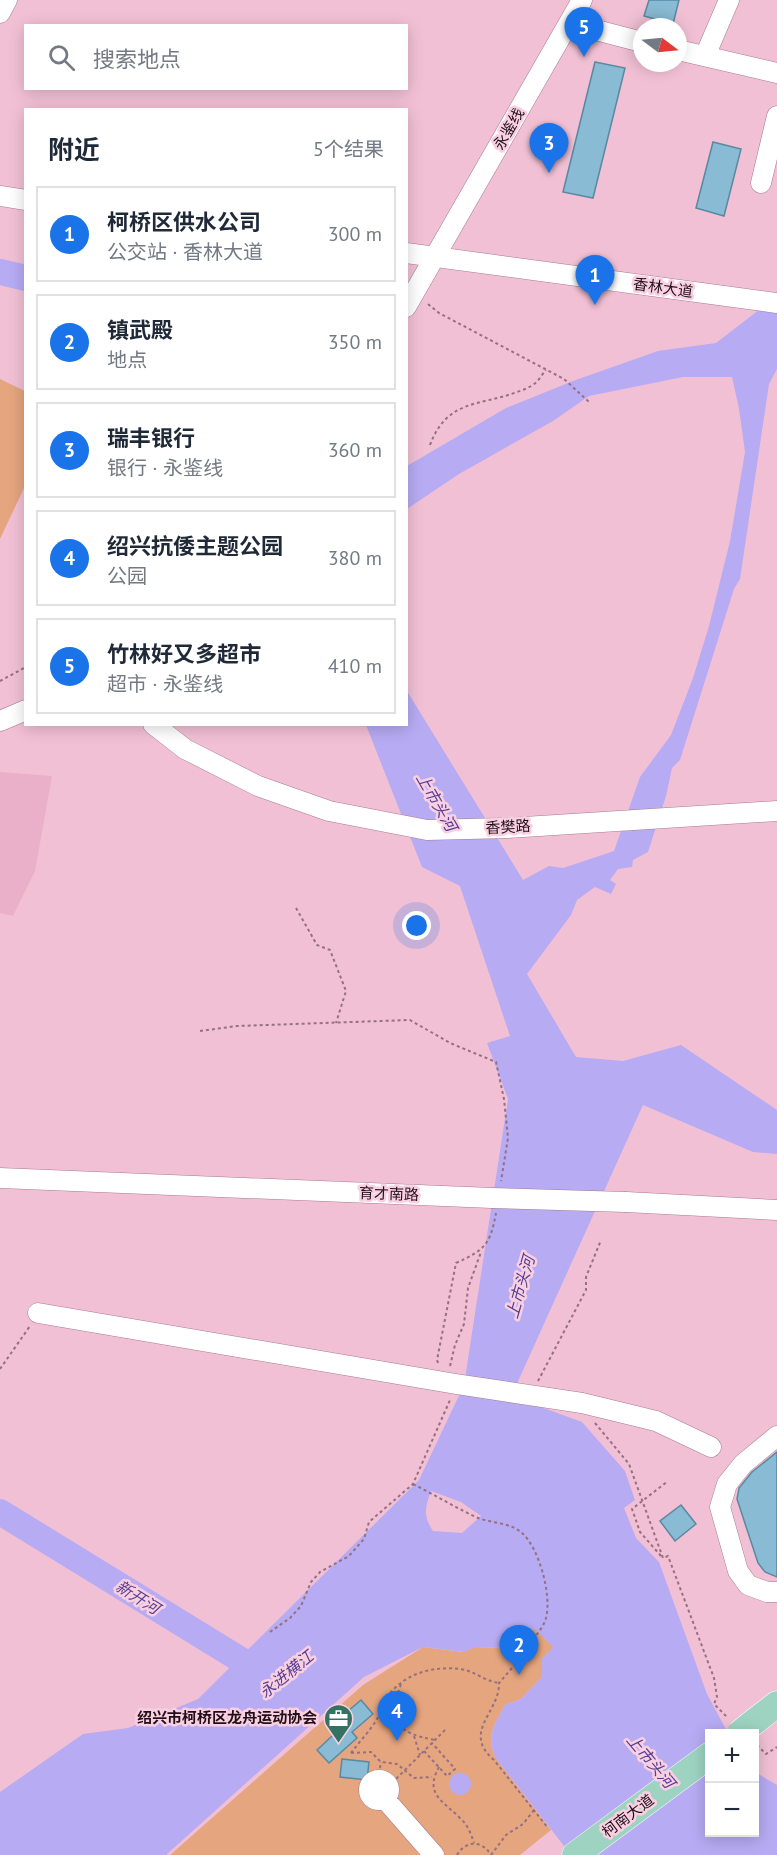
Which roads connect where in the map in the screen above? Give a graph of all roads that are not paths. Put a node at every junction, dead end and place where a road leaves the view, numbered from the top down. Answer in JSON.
{"nodes":[{"id":1,"x":7,"y":0,"type":"edge"},
{"id":2,"x":582,"y":0,"type":"edge"},
{"id":3,"x":729,"y":0,"type":"edge"},
{"id":4,"x":0,"y":13,"type":"edge"},
{"id":5,"x":569,"y":23,"type":"junction"},
{"id":6,"x":633,"y":40,"type":"edge"},
{"id":7,"x":687,"y":52,"type":"edge"},
{"id":8,"x":705,"y":56,"type":"junction"},
{"id":9,"x":777,"y":73,"type":"edge"},
{"id":10,"x":777,"y":116,"type":"edge"},
{"id":11,"x":760,"y":183,"type":"dead end"},
{"id":12,"x":0,"y":196,"type":"edge"},
{"id":13,"x":24,"y":200,"type":"edge"},
{"id":14,"x":408,"y":253,"type":"edge"},
{"id":15,"x":436,"y":257,"type":"junction"},
{"id":16,"x":410,"y":300,"type":"edge"},
{"id":17,"x":777,"y":303,"type":"edge"},
{"id":18,"x":24,"y":711,"type":"edge"},
{"id":19,"x":0,"y":721,"type":"edge"},
{"id":20,"x":156,"y":726,"type":"edge"},
{"id":21,"x":777,"y":811,"type":"edge"},
{"id":22,"x":0,"y":1178,"type":"edge"},
{"id":23,"x":777,"y":1210,"type":"edge"},
{"id":24,"x":38,"y":1313,"type":"road end"},
{"id":25,"x":777,"y":1436,"type":"edge"},
{"id":26,"x":711,"y":1447,"type":"dead end"},
{"id":27,"x":777,"y":1592,"type":"edge"},
{"id":28,"x":777,"y":1704,"type":"edge"},
{"id":29,"x":753,"y":1729,"type":"edge"},
{"id":30,"x":705,"y":1759,"type":"edge"},
{"id":31,"x":383,"y":1782,"type":"road end"},
{"id":32,"x":434,"y":1855,"type":"edge"},
{"id":33,"x":576,"y":1855,"type":"edge"}],
"edges":[{"from":1,"to":4,"type":"street"},
{"from":2,"to":5,"type":"street","name":"永鉴线"},
{"from":3,"to":8,"type":"street"},
{"from":5,"to":6,"type":"street"},
{"from":5,"to":15,"type":"street","name":"永鉴线"},
{"from":7,"to":8,"type":"street"},
{"from":8,"to":9,"type":"street"},
{"from":10,"to":11,"type":"street"},
{"from":12,"to":13,"type":"street"},
{"from":14,"to":15,"type":"street","name":"香林大道"},
{"from":15,"to":16,"type":"street","name":"永鉴线"},
{"from":15,"to":17,"type":"street","name":"香林大道"},
{"from":18,"to":19,"type":"street"},
{"from":20,"to":21,"type":"street","name":"香樊路"},
{"from":22,"to":23,"type":"street","name":"育才南路","bridge":true},
{"from":24,"to":26,"type":"street"},
{"from":25,"to":27,"type":"street"},
{"from":28,"to":29,"type":"main road"},
{"from":30,"to":33,"type":"main road","name":"柯南大道"},
{"from":31,"to":32,"type":"street"}]}
